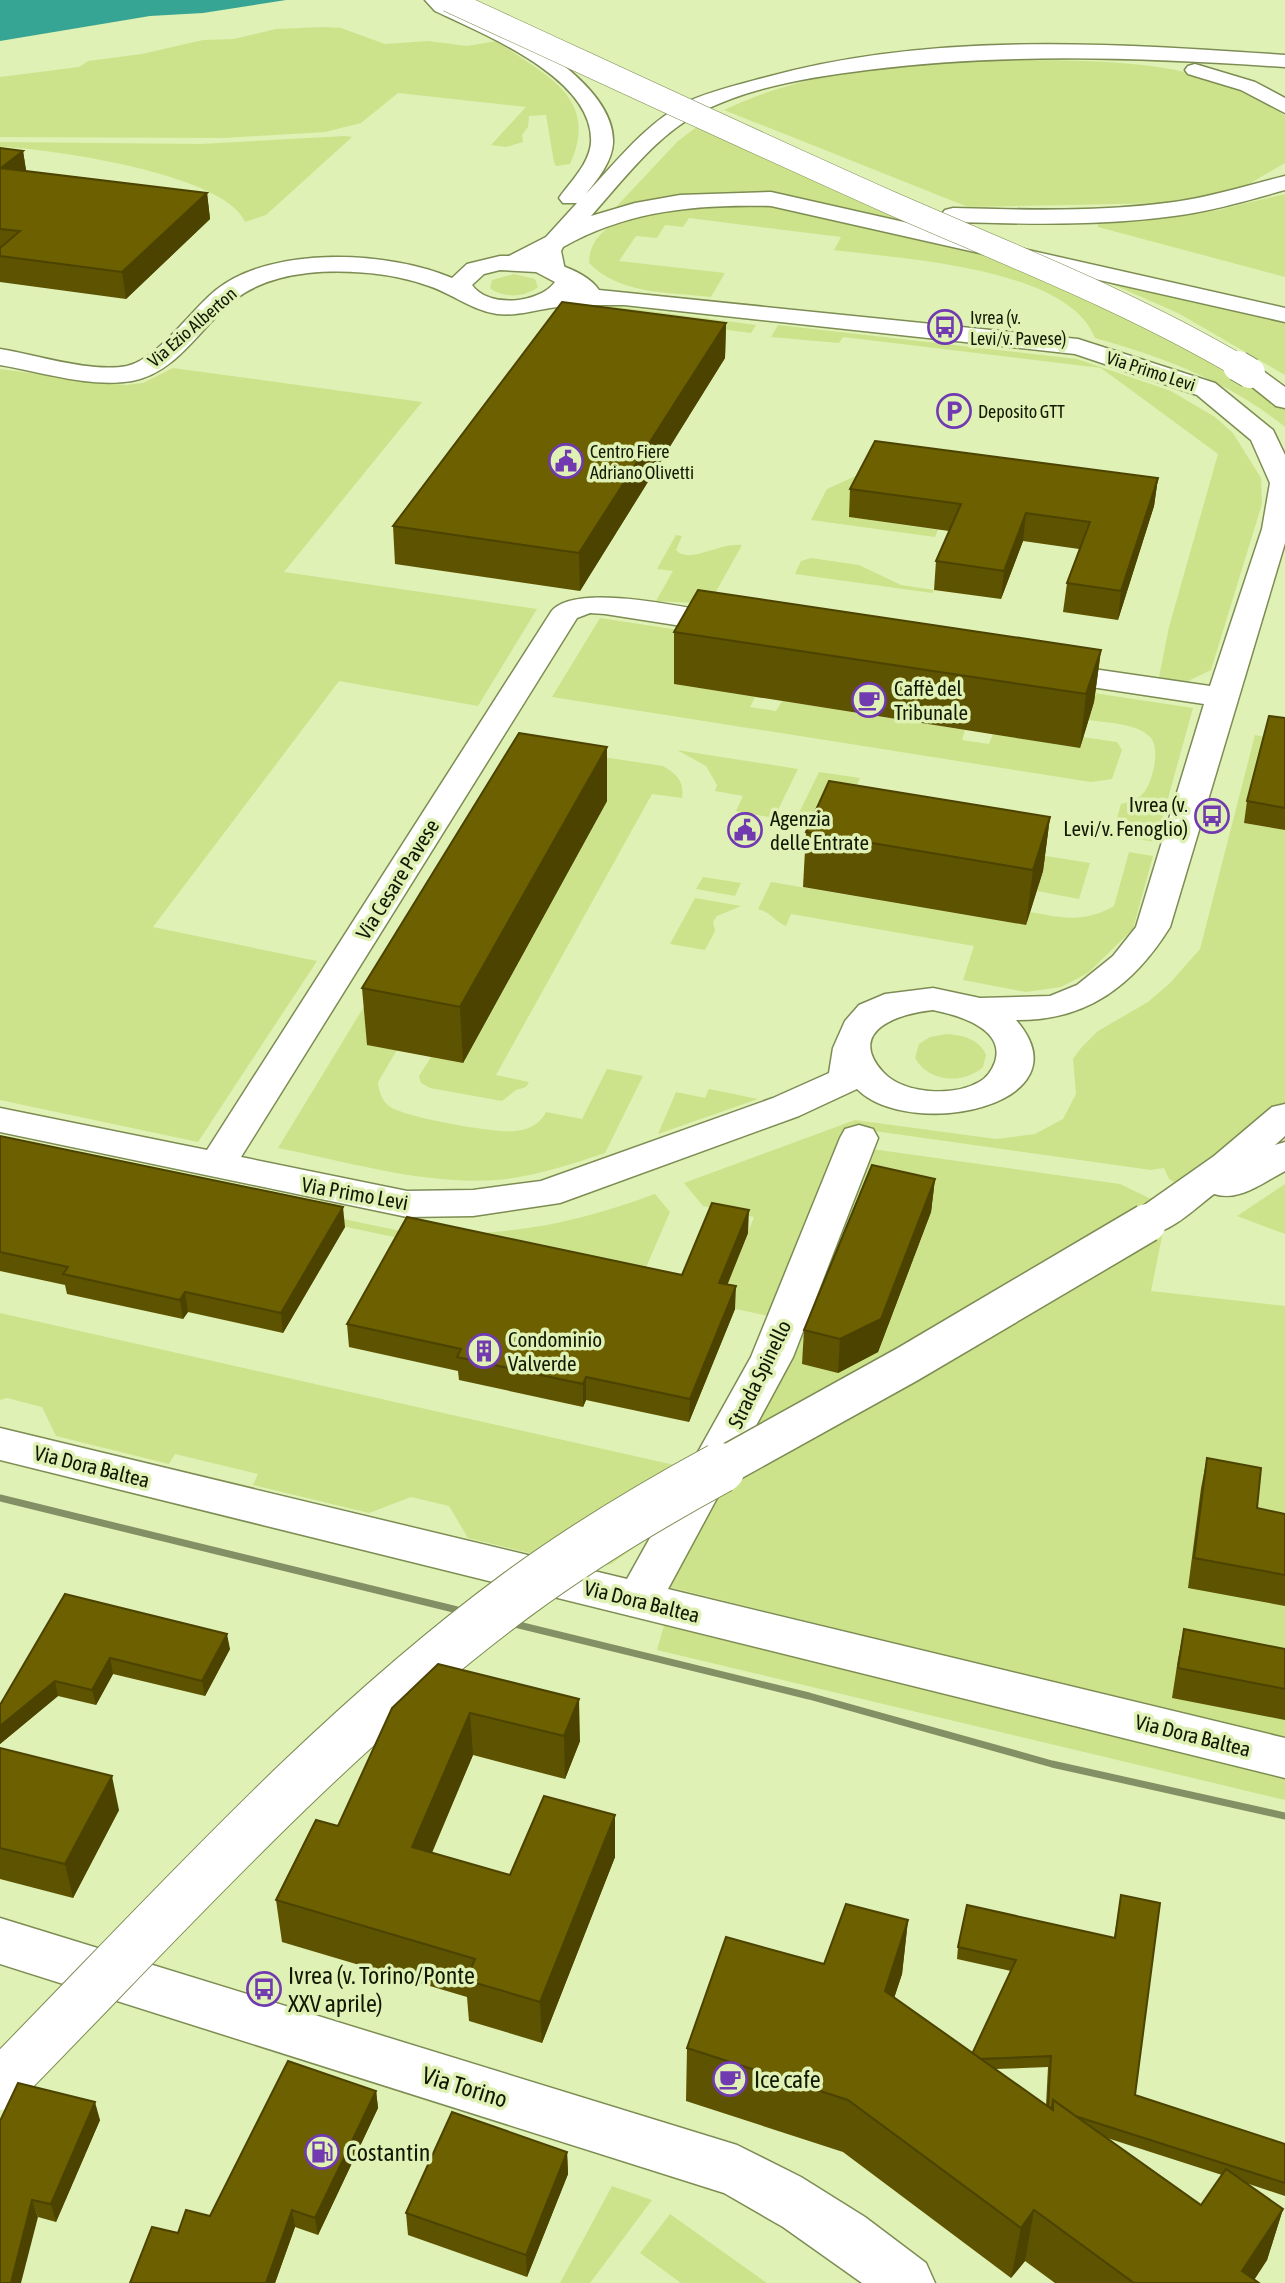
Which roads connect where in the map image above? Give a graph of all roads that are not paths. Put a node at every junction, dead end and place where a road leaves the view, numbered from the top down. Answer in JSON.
{"nodes":[{"id":1,"x":435,"y":0,"type":"edge"},
{"id":2,"x":448,"y":0,"type":"edge"},
{"id":3,"x":1004,"y":53,"type":"junction"},
{"id":4,"x":1285,"y":61,"type":"edge"},
{"id":5,"x":1285,"y":107,"type":"edge"},
{"id":6,"x":823,"y":169,"type":"junction"},
{"id":7,"x":1285,"y":171,"type":"edge"},
{"id":8,"x":1285,"y":183,"type":"edge"},
{"id":9,"x":1227,"y":198,"type":"junction"},
{"id":10,"x":953,"y":215,"type":"junction"},
{"id":11,"x":555,"y":242,"type":"junction"},
{"id":12,"x":514,"y":263,"type":"junction"},
{"id":13,"x":485,"y":266,"type":"junction"},
{"id":14,"x":405,"y":270,"type":"junction"},
{"id":15,"x":559,"y":275,"type":"junction"},
{"id":16,"x":462,"y":291,"type":"junction"},
{"id":17,"x":624,"y":298,"type":"junction"},
{"id":18,"x":547,"y":301,"type":"junction"},
{"id":19,"x":1284,"y":311,"type":"edge"},
{"id":20,"x":0,"y":356,"type":"edge"},
{"id":21,"x":1285,"y":400,"type":"edge"},
{"id":22,"x":761,"y":629,"type":"edge"},
{"id":23,"x":1018,"y":667,"type":"edge"},
{"id":24,"x":1223,"y":697,"type":"junction"},
{"id":25,"x":1085,"y":993,"type":"junction"},
{"id":26,"x":979,"y":1009,"type":"junction"},
{"id":27,"x":1016,"y":1047,"type":"junction"},
{"id":28,"x":851,"y":1048,"type":"junction"},
{"id":29,"x":886,"y":1091,"type":"junction"},
{"id":30,"x":786,"y":1107,"type":"junction"},
{"id":31,"x":1285,"y":1116,"type":"edge"},
{"id":32,"x":0,"y":1120,"type":"edge"},
{"id":33,"x":859,"y":1139,"type":"dead end"},
{"id":34,"x":1285,"y":1154,"type":"edge"},
{"id":35,"x":216,"y":1166,"type":"junction"},
{"id":36,"x":1236,"y":1171,"type":"junction"},
{"id":37,"x":0,"y":1444,"type":"edge"},
{"id":38,"x":639,"y":1600,"type":"junction"},
{"id":39,"x":1285,"y":1758,"type":"edge"},
{"id":40,"x":0,"y":1941,"type":"edge"},
{"id":41,"x":83,"y":1967,"type":"junction"},
{"id":42,"x":0,"y":2085,"type":"edge"},
{"id":43,"x":0,"y":2110,"type":"edge"},
{"id":44,"x":906,"y":2283,"type":"edge"}],
"edges":[{"from":1,"to":11,"type":"main road"},
{"from":2,"to":6,"type":"main road","bridge":true},
{"from":3,"to":4,"type":"main road"},
{"from":3,"to":5,"type":"main road"},
{"from":3,"to":11,"type":"main road"},
{"from":6,"to":10,"type":"main road","bridge":true},
{"from":6,"to":21,"type":"main road","bridge":true},
{"from":7,"to":9,"type":"main road"},
{"from":8,"to":9,"type":"main road"},
{"from":9,"to":10,"type":"main road"},
{"from":10,"to":19,"type":"main road"},
{"from":11,"to":12,"type":"main road"},
{"from":11,"to":15,"type":"main road"},
{"from":11,"to":19,"type":"main road"},
{"from":12,"to":13,"type":"main road"},
{"from":12,"to":15,"type":"main road","name":"Via Primo Levi"},
{"from":13,"to":14,"type":"main road"},
{"from":13,"to":16,"type":"main road"},
{"from":14,"to":16,"type":"main road","name":"Via Ezio Alberton"},
{"from":14,"to":20,"type":"main road","name":"Via Ezio Alberton"},
{"from":15,"to":17,"type":"main road","name":"Via Primo Levi"},
{"from":15,"to":18,"type":"main road"},
{"from":16,"to":18,"type":"main road","name":"Via Ezio Alberton"},
{"from":17,"to":18,"type":"main road","name":"Via Primo Levi"},
{"from":17,"to":24,"type":"main road","name":"Via Primo Levi"},
{"from":22,"to":35,"type":"main road","name":"Via Cesare Pavese"},
{"from":23,"to":24,"type":"main road"},
{"from":24,"to":25,"type":"main road","name":"Via Primo Levi"},
{"from":25,"to":26,"type":"main road","name":"Via Primo Levi"},
{"from":25,"to":27,"type":"main road","name":"Via Primo Levi"},
{"from":26,"to":27,"type":"main road"},
{"from":26,"to":28,"type":"main road"},
{"from":27,"to":29,"type":"main road"},
{"from":28,"to":29,"type":"main road"},
{"from":28,"to":30,"type":"main road","name":"Via Primo Levi"},
{"from":29,"to":30,"type":"main road","name":"Via Primo Levi"},
{"from":30,"to":35,"type":"main road","name":"Via Primo Levi"},
{"from":31,"to":36,"type":"main road"},
{"from":32,"to":35,"type":"main road","name":"Via Primo Levi"},
{"from":33,"to":38,"type":"main road","name":"Strada Spinello"},
{"from":34,"to":36,"type":"main road"},
{"from":36,"to":42,"type":"main road","bridge":true},
{"from":37,"to":38,"type":"main road","name":"Via Dora Baltea"},
{"from":38,"to":39,"type":"main road","name":"Via Dora Baltea"},
{"from":40,"to":41,"type":"main road","name":"Via Torino"},
{"from":41,"to":43,"type":"main road"},
{"from":41,"to":44,"type":"main road","name":"Via Torino"}]}
